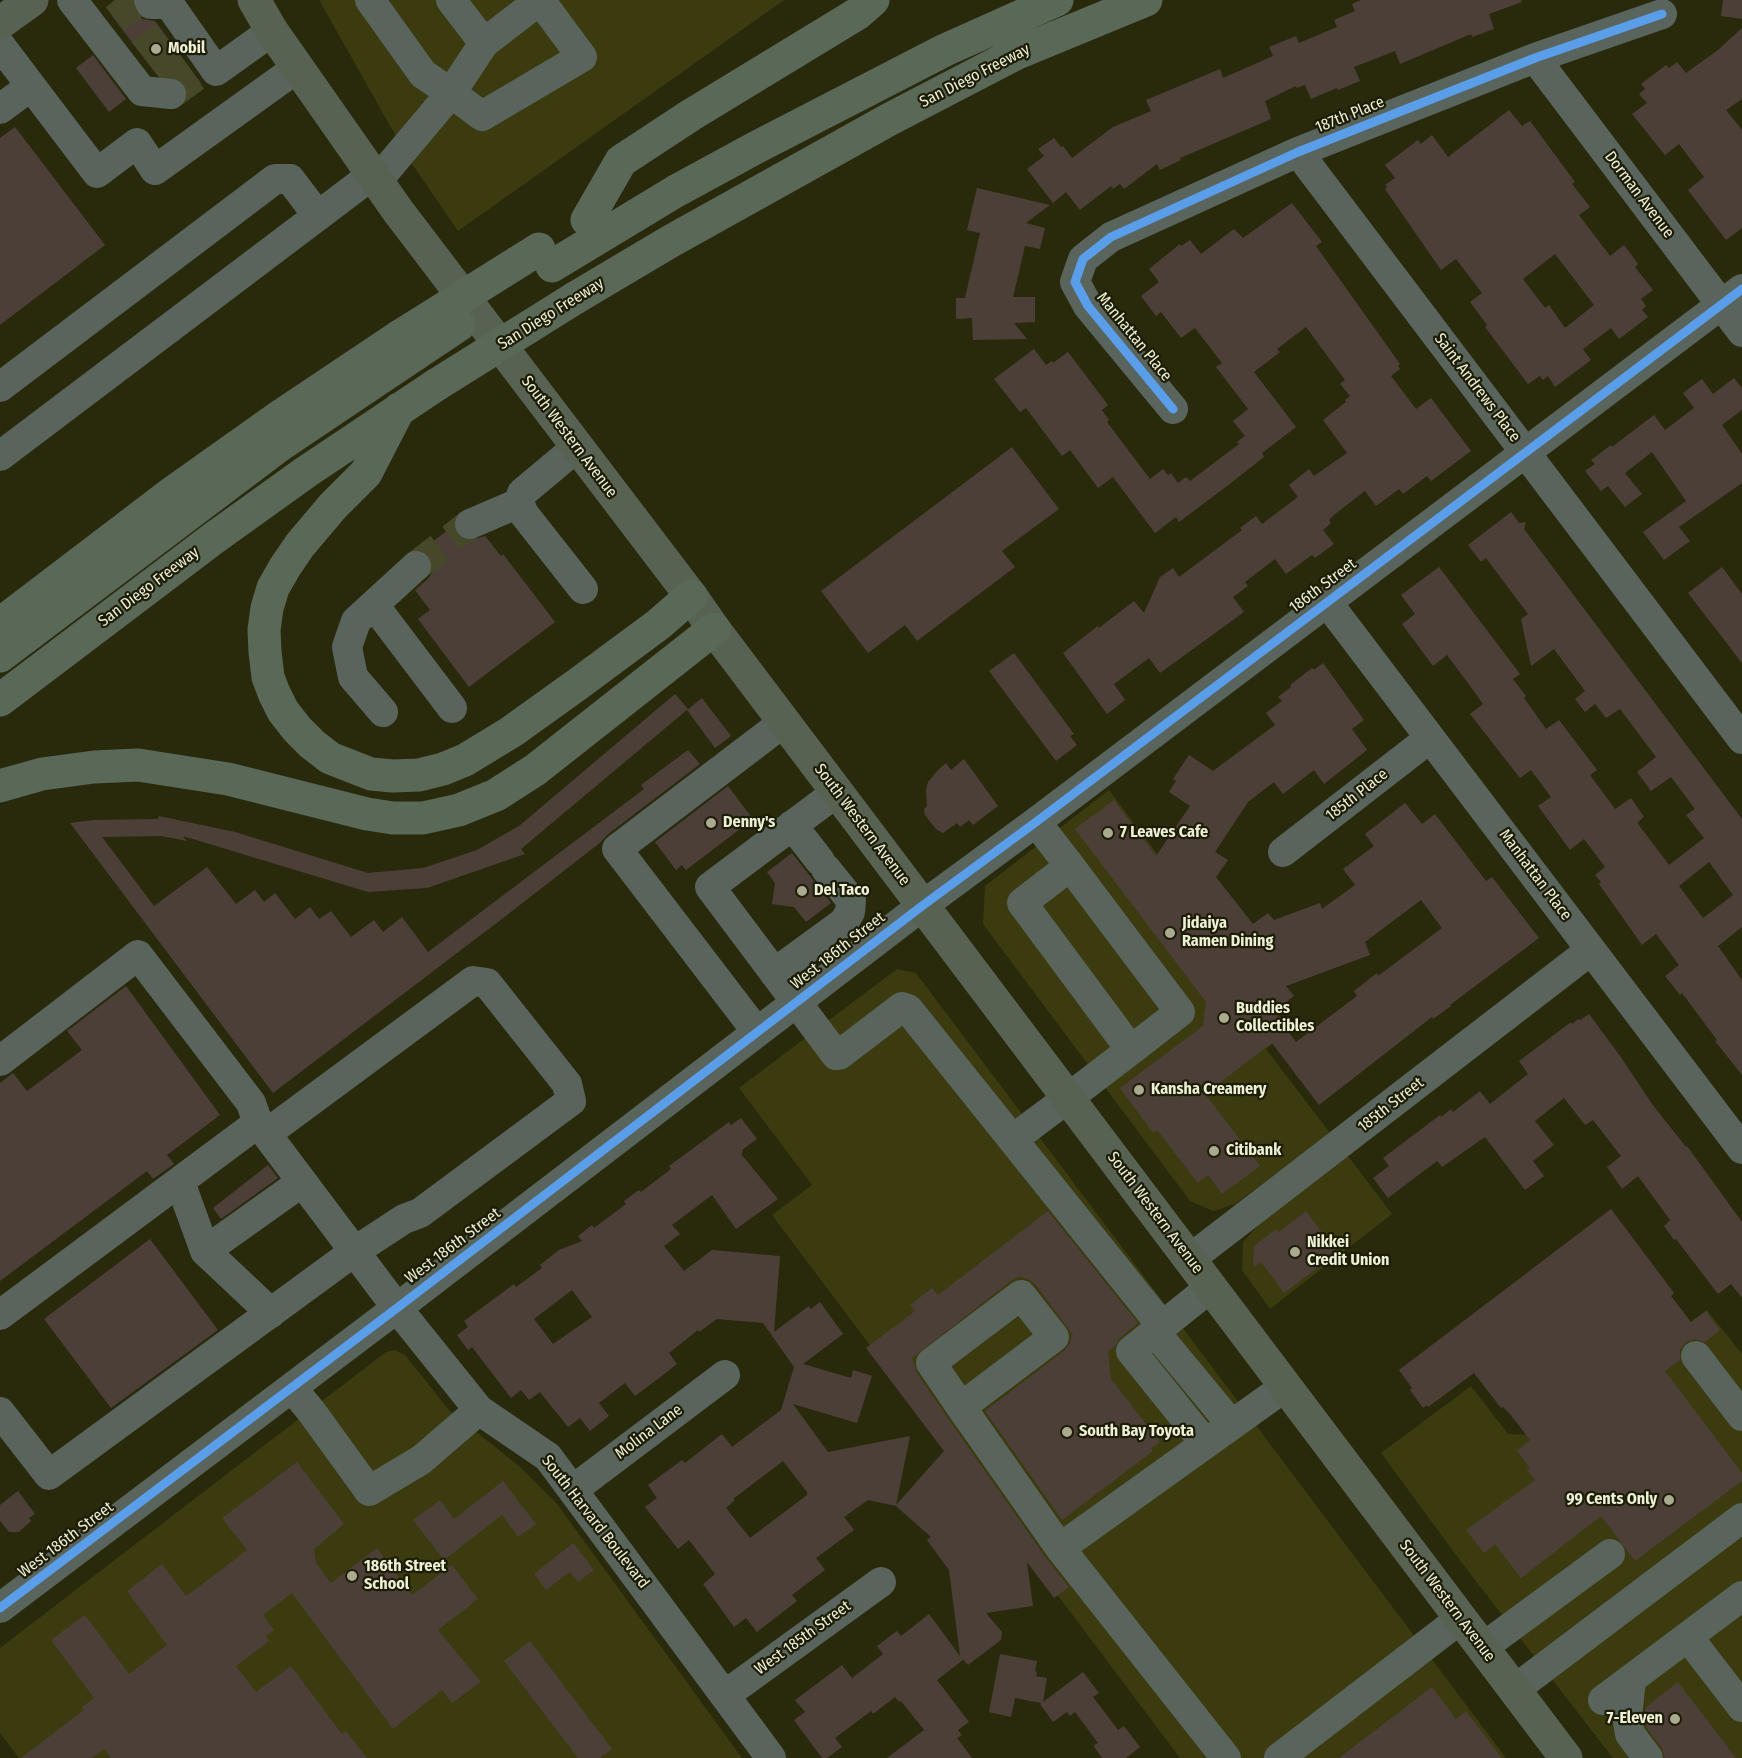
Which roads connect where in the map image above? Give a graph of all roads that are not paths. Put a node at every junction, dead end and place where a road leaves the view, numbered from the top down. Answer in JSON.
{"nodes":[{"id":1,"x":32,"y":0,"type":"edge"},
{"id":2,"x":72,"y":0,"type":"edge"},
{"id":3,"x":254,"y":0,"type":"edge"},
{"id":4,"x":451,"y":0,"type":"edge"},
{"id":5,"x":873,"y":0,"type":"edge"},
{"id":6,"x":1004,"y":0,"type":"edge"},
{"id":7,"x":1058,"y":0,"type":"edge"},
{"id":8,"x":1146,"y":0,"type":"edge"},
{"id":9,"x":377,"y":3,"type":"edge"},
{"id":10,"x":1662,"y":14,"type":"dead end"},
{"id":11,"x":0,"y":23,"type":"edge"},
{"id":12,"x":171,"y":26,"type":"edge"},
{"id":13,"x":272,"y":31,"type":"junction"},
{"id":14,"x":484,"y":43,"type":"junction"},
{"id":15,"x":0,"y":45,"type":"edge"},
{"id":16,"x":131,"y":57,"type":"dead end"},
{"id":17,"x":1535,"y":58,"type":"junction"},
{"id":18,"x":297,"y":68,"type":"junction"},
{"id":19,"x":31,"y":86,"type":"junction"},
{"id":20,"x":451,"y":93,"type":"junction"},
{"id":21,"x":0,"y":109,"type":"edge"},
{"id":22,"x":1298,"y":152,"type":"junction"},
{"id":23,"x":374,"y":178,"type":"junction"},
{"id":24,"x":318,"y":216,"type":"junction"},
{"id":25,"x":587,"y":220,"type":"junction"},
{"id":26,"x":557,"y":273,"type":"junction"},
{"id":27,"x":1074,"y":282,"type":"joint"},
{"id":28,"x":1731,"y":297,"type":"edge"},
{"id":29,"x":1742,"y":332,"type":"edge"},
{"id":30,"x":418,"y":361,"type":"junction"},
{"id":31,"x":0,"y":387,"type":"edge"},
{"id":32,"x":399,"y":409,"type":"junction"},
{"id":33,"x":1173,"y":409,"type":"dead end"},
{"id":34,"x":577,"y":447,"type":"junction"},
{"id":35,"x":1526,"y":453,"type":"junction"},
{"id":36,"x":0,"y":456,"type":"edge"},
{"id":37,"x":519,"y":503,"type":"junction"},
{"id":38,"x":470,"y":524,"type":"tunnel mouth"},
{"id":39,"x":416,"y":566,"type":"tunnel mouth"},
{"id":40,"x":583,"y":589,"type":"dead end"},
{"id":41,"x":691,"y":596,"type":"junction"},
{"id":42,"x":1327,"y":602,"type":"junction"},
{"id":43,"x":374,"y":605,"type":"junction"},
{"id":44,"x":0,"y":624,"type":"edge"},
{"id":45,"x":714,"y":629,"type":"junction"},
{"id":46,"x":0,"y":656,"type":"edge"},
{"id":47,"x":0,"y":672,"type":"edge"},
{"id":48,"x":0,"y":700,"type":"edge"},
{"id":49,"x":452,"y":708,"type":"dead end"},
{"id":50,"x":383,"y":711,"type":"dead end"},
{"id":51,"x":784,"y":722,"type":"junction"},
{"id":52,"x":1430,"y":738,"type":"junction"},
{"id":53,"x":1742,"y":739,"type":"edge"},
{"id":54,"x":0,"y":786,"type":"edge"},
{"id":55,"x":837,"y":792,"type":"junction"},
{"id":56,"x":1036,"y":822,"type":"junction"},
{"id":57,"x":792,"y":825,"type":"junction"},
{"id":58,"x":1283,"y":852,"type":"dead end"},
{"id":59,"x":1070,"y":866,"type":"junction"},
{"id":60,"x":922,"y":906,"type":"junction"},
{"id":61,"x":1591,"y":950,"type":"junction"},
{"id":62,"x":774,"y":973,"type":"junction"},
{"id":63,"x":796,"y":1002,"type":"junction"},
{"id":64,"x":757,"y":1032,"type":"junction"},
{"id":65,"x":1131,"y":1050,"type":"junction"},
{"id":66,"x":0,"y":1061,"type":"edge"},
{"id":67,"x":1068,"y":1098,"type":"junction"},
{"id":68,"x":262,"y":1129,"type":"junction"},
{"id":69,"x":1013,"y":1139,"type":"junction"},
{"id":70,"x":1742,"y":1149,"type":"edge"},
{"id":71,"x":180,"y":1182,"type":"junction"},
{"id":72,"x":302,"y":1182,"type":"junction"},
{"id":73,"x":205,"y":1251,"type":"junction"},
{"id":74,"x":355,"y":1251,"type":"junction"},
{"id":75,"x":1190,"y":1259,"type":"junction"},
{"id":76,"x":1211,"y":1287,"type":"junction"},
{"id":77,"x":398,"y":1308,"type":"junction"},
{"id":78,"x":271,"y":1313,"type":"junction"},
{"id":79,"x":0,"y":1315,"type":"edge"},
{"id":80,"x":1159,"y":1329,"type":"junction"},
{"id":81,"x":1696,"y":1356,"type":"dead end"},
{"id":82,"x":725,"y":1375,"type":"dead end"},
{"id":83,"x":1286,"y":1386,"type":"junction"},
{"id":84,"x":292,"y":1388,"type":"junction"},
{"id":85,"x":961,"y":1407,"type":"dead end"},
{"id":86,"x":478,"y":1410,"type":"junction"},
{"id":87,"x":0,"y":1412,"type":"edge"},
{"id":88,"x":1742,"y":1416,"type":"edge"},
{"id":89,"x":1231,"y":1424,"type":"junction"},
{"id":90,"x":1205,"y":1443,"type":"junction"},
{"id":91,"x":574,"y":1490,"type":"junction"},
{"id":92,"x":1742,"y":1518,"type":"edge"},
{"id":93,"x":1060,"y":1548,"type":"junction"},
{"id":94,"x":1610,"y":1554,"type":"dead end"},
{"id":95,"x":881,"y":1582,"type":"dead end"},
{"id":96,"x":1742,"y":1596,"type":"edge"},
{"id":97,"x":0,"y":1608,"type":"edge"},
{"id":98,"x":1460,"y":1619,"type":"junction"},
{"id":99,"x":1688,"y":1637,"type":"junction"},
{"id":100,"x":1482,"y":1648,"type":"junction"},
{"id":101,"x":1631,"y":1680,"type":"junction"},
{"id":102,"x":1514,"y":1690,"type":"junction"},
{"id":103,"x":725,"y":1695,"type":"junction"},
{"id":104,"x":1604,"y":1700,"type":"dead end"},
{"id":105,"x":1742,"y":1707,"type":"edge"},
{"id":106,"x":771,"y":1758,"type":"edge"},
{"id":107,"x":1226,"y":1758,"type":"edge"},
{"id":108,"x":1279,"y":1758,"type":"edge"},
{"id":109,"x":1566,"y":1758,"type":"edge"},
{"id":110,"x":1648,"y":1758,"type":"edge"}],
"edges":[{"from":1,"to":11,"type":"main road"},
{"from":2,"to":16,"type":"street"},
{"from":3,"to":13,"type":"main road","name":"South Western Avenue"},
{"from":4,"to":14,"type":"street"},
{"from":5,"to":25,"type":"highway"},
{"from":6,"to":25,"type":"highway","name":"San Diego Freeway"},
{"from":7,"to":26,"type":"highway"},
{"from":8,"to":26,"type":"highway","name":"San Diego Freeway"},
{"from":9,"to":20,"type":"street"},
{"from":10,"to":17,"type":"street","name":"187th Place"},
{"from":12,"to":13,"type":"street"},
{"from":13,"to":18,"type":"main road","name":"South Western Avenue"},
{"from":14,"to":20,"type":"street"},
{"from":14,"to":20,"type":"street"},
{"from":15,"to":19,"type":"street"},
{"from":17,"to":22,"type":"street","name":"187th Place"},
{"from":17,"to":28,"type":"street","name":"Dorman Avenue"},
{"from":18,"to":19,"type":"street"},
{"from":18,"to":23,"type":"main road","name":"South Western Avenue"},
{"from":19,"to":21,"type":"street"},
{"from":20,"to":23,"type":"street"},
{"from":22,"to":27,"type":"street","name":"187th Place"},
{"from":22,"to":35,"type":"street","name":"Saint Andrews Place"},
{"from":23,"to":24,"type":"street"},
{"from":23,"to":34,"type":"main road","name":"South Western Avenue"},
{"from":24,"to":31,"type":"street"},
{"from":24,"to":36,"type":"street"},
{"from":25,"to":26,"type":"highway","name":"San Diego Freeway"},
{"from":26,"to":30,"type":"highway","name":"San Diego Freeway","bridge":true},
{"from":26,"to":30,"type":"highway","name":"San Diego Freeway","bridge":true},
{"from":27,"to":33,"type":"street","name":"Manhattan Place"},
{"from":28,"to":29,"type":"street","name":"Dorman Avenue"},
{"from":28,"to":35,"type":"street","name":"186th Street"},
{"from":30,"to":32,"type":"highway","name":"San Diego Freeway"},
{"from":30,"to":44,"type":"highway","name":"San Diego Freeway"},
{"from":30,"to":46,"type":"highway"},
{"from":30,"to":47,"type":"highway"},
{"from":32,"to":41,"type":"highway"},
{"from":32,"to":48,"type":"highway","name":"San Diego Freeway"},
{"from":34,"to":37,"type":"street"},
{"from":34,"to":41,"type":"main road","name":"South Western Avenue"},
{"from":35,"to":42,"type":"street","name":"186th Street"},
{"from":35,"to":53,"type":"street","name":"Saint Andrews Place"},
{"from":37,"to":38,"type":"street"},
{"from":37,"to":40,"type":"street"},
{"from":39,"to":43,"type":"street"},
{"from":41,"to":45,"type":"main road","name":"South Western Avenue"},
{"from":42,"to":52,"type":"street","name":"Manhattan Place"},
{"from":42,"to":56,"type":"street","name":"186th Street"},
{"from":43,"to":49,"type":"street"},
{"from":43,"to":50,"type":"street"},
{"from":45,"to":51,"type":"main road","name":"South Western Avenue"},
{"from":45,"to":54,"type":"highway"},
{"from":51,"to":55,"type":"main road","name":"South Western Avenue"},
{"from":51,"to":64,"type":"street"},
{"from":52,"to":58,"type":"street","name":"185th Place"},
{"from":52,"to":61,"type":"street","name":"Manhattan Place"},
{"from":55,"to":57,"type":"street"},
{"from":55,"to":60,"type":"main road","name":"South Western Avenue"},
{"from":56,"to":59,"type":"street"},
{"from":56,"to":60,"type":"street","name":"186th Street"},
{"from":57,"to":62,"type":"street"},
{"from":57,"to":62,"type":"street"},
{"from":59,"to":65,"type":"street"},
{"from":59,"to":65,"type":"street"},
{"from":60,"to":63,"type":"street","name":"West 186th Street"},
{"from":60,"to":67,"type":"main road","name":"South Western Avenue"},
{"from":61,"to":70,"type":"street","name":"Manhattan Place"},
{"from":61,"to":75,"type":"street","name":"185th Street"},
{"from":62,"to":63,"type":"street"},
{"from":63,"to":64,"type":"street","name":"West 186th Street"},
{"from":63,"to":69,"type":"street"},
{"from":64,"to":77,"type":"street","name":"West 186th Street"},
{"from":65,"to":67,"type":"street"},
{"from":66,"to":68,"type":"street","name":"South Harvard Boulevard"},
{"from":67,"to":69,"type":"street"},
{"from":67,"to":75,"type":"main road","name":"South Western Avenue"},
{"from":68,"to":71,"type":"street"},
{"from":68,"to":72,"type":"street","name":"South Harvard Boulevard"},
{"from":68,"to":74,"type":"street"},
{"from":69,"to":80,"type":"street"},
{"from":71,"to":73,"type":"street"},
{"from":71,"to":79,"type":"street"},
{"from":72,"to":73,"type":"street"},
{"from":72,"to":74,"type":"street","name":"South Harvard Boulevard"},
{"from":73,"to":78,"type":"street"},
{"from":74,"to":77,"type":"street","name":"South Harvard Boulevard"},
{"from":74,"to":78,"type":"street"},
{"from":75,"to":76,"type":"main road","name":"South Western Avenue"},
{"from":76,"to":80,"type":"street"},
{"from":76,"to":83,"type":"main road","name":"South Western Avenue"},
{"from":77,"to":84,"type":"street","name":"West 186th Street"},
{"from":77,"to":86,"type":"street","name":"South Harvard Boulevard"},
{"from":78,"to":87,"type":"street"},
{"from":80,"to":89,"type":"street"},
{"from":80,"to":90,"type":"street"},
{"from":81,"to":88,"type":"street"},
{"from":82,"to":91,"type":"street","name":"Molina Lane"},
{"from":83,"to":89,"type":"street"},
{"from":83,"to":98,"type":"main road","name":"South Western Avenue"},
{"from":84,"to":86,"type":"street"},
{"from":84,"to":97,"type":"street","name":"West 186th Street"},
{"from":85,"to":93,"type":"street"},
{"from":86,"to":91,"type":"street","name":"South Harvard Boulevard"},
{"from":89,"to":90,"type":"street"},
{"from":90,"to":93,"type":"street"},
{"from":91,"to":103,"type":"street","name":"South Harvard Boulevard"},
{"from":92,"to":102,"type":"street"},
{"from":93,"to":107,"type":"street"},
{"from":94,"to":100,"type":"street"},
{"from":95,"to":103,"type":"street","name":"West 185th Street"},
{"from":96,"to":99,"type":"street"},
{"from":98,"to":100,"type":"main road","name":"South Western Avenue"},
{"from":98,"to":108,"type":"street"},
{"from":99,"to":101,"type":"street"},
{"from":99,"to":105,"type":"street"},
{"from":100,"to":102,"type":"main road","name":"South Western Avenue"},
{"from":101,"to":104,"type":"street"},
{"from":101,"to":110,"type":"street"},
{"from":102,"to":109,"type":"main road","name":"South Western Avenue"},
{"from":103,"to":106,"type":"street","name":"South Harvard Boulevard"}]}
